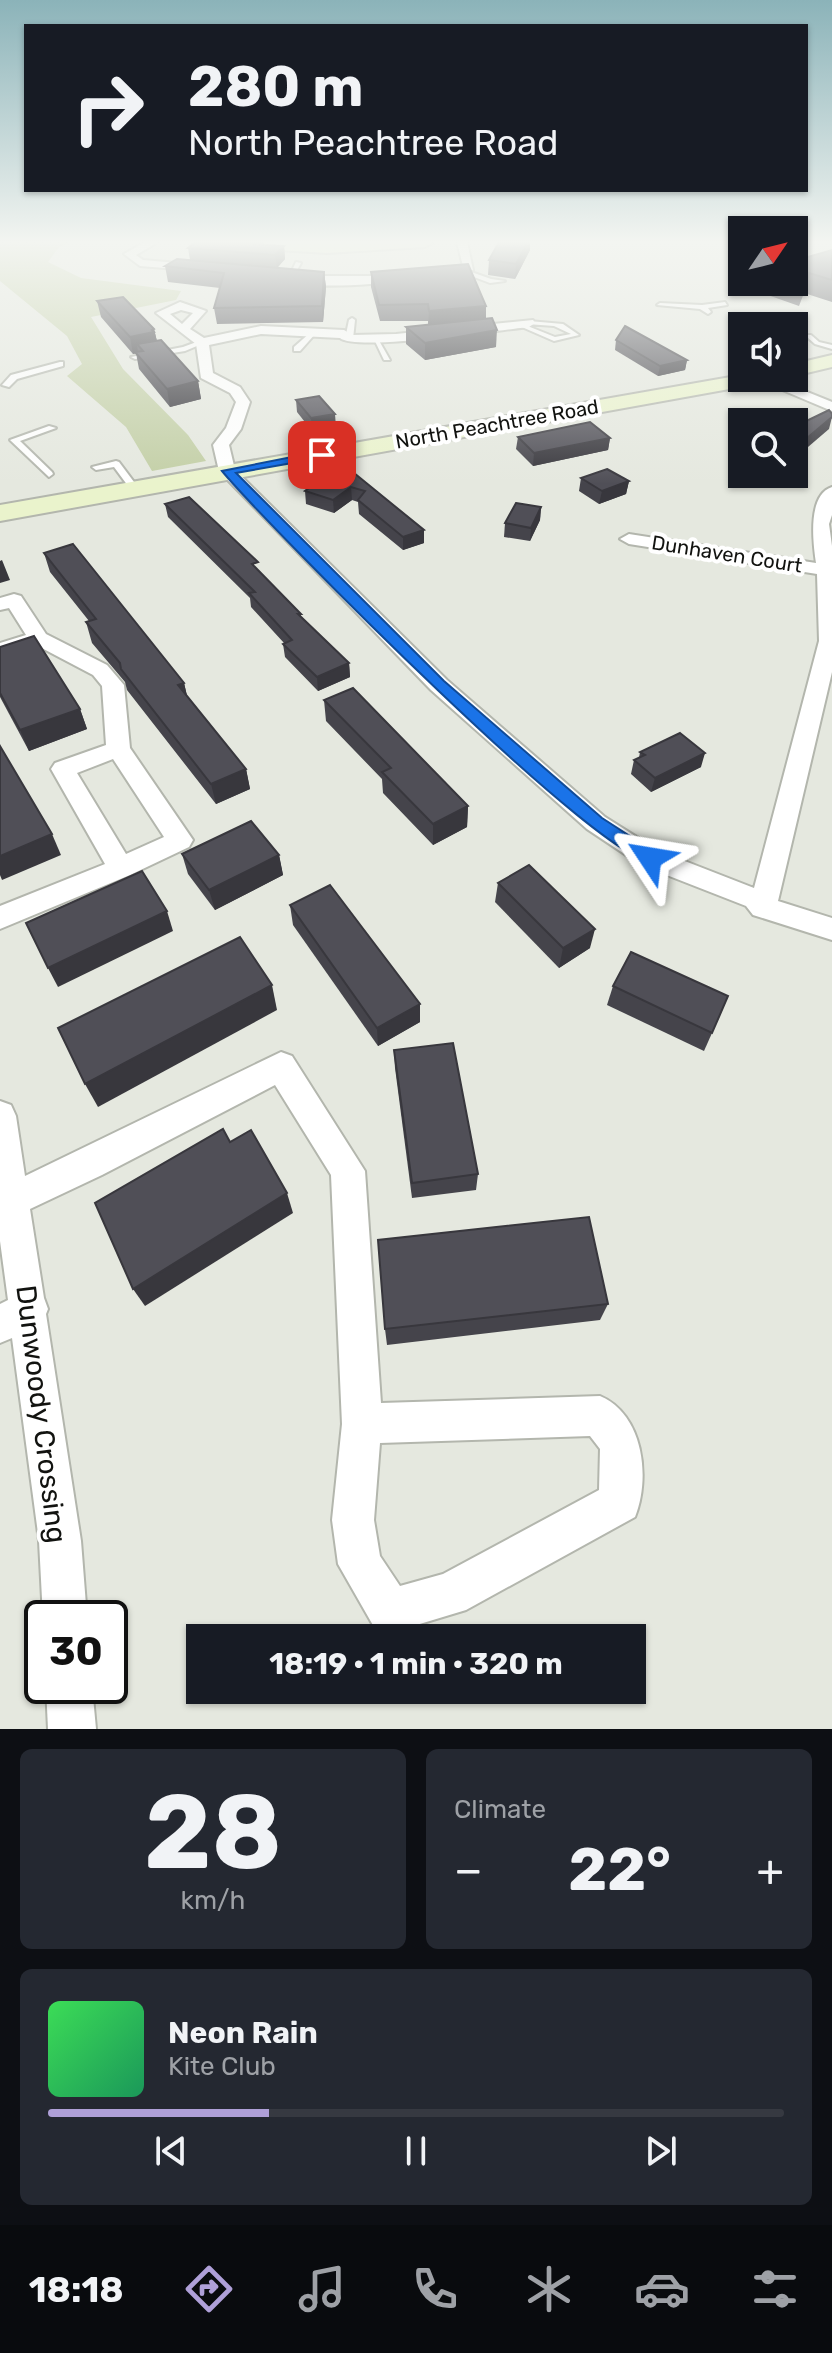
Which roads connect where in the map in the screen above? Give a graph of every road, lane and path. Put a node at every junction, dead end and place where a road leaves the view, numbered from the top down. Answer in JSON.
{"nodes":[{"id":1,"x":352,"y":323,"type":"edge"},
{"id":2,"x":523,"y":324,"type":"junction"},
{"id":3,"x":182,"y":330,"type":"dead end"},
{"id":4,"x":313,"y":333,"type":"junction"},
{"id":5,"x":809,"y":336,"type":"dead end"},
{"id":6,"x":375,"y":338,"type":"junction"},
{"id":7,"x":349,"y":339,"type":"junction"},
{"id":8,"x":202,"y":342,"type":"junction"},
{"id":9,"x":832,"y":347,"type":"edge"},
{"id":10,"x":297,"y":349,"type":"dead end"},
{"id":11,"x":135,"y":357,"type":"edge"},
{"id":12,"x":387,"y":358,"type":"dead end"},
{"id":13,"x":832,"y":361,"type":"edge"},
{"id":14,"x":60,"y":364,"type":"dead end"},
{"id":15,"x":808,"y":367,"type":"edge"},
{"id":16,"x":728,"y":383,"type":"edge"},
{"id":17,"x":6,"y":385,"type":"dead end"},
{"id":18,"x":794,"y":392,"type":"edge"},
{"id":19,"x":832,"y":407,"type":"edge"},
{"id":20,"x":52,"y":428,"type":"dead end"},
{"id":21,"x":96,"y":467,"type":"dead end"},
{"id":22,"x":227,"y":471,"type":"junction"},
{"id":23,"x":49,"y":474,"type":"dead end"},
{"id":24,"x":134,"y":488,"type":"junction"},
{"id":25,"x":832,"y":492,"type":"edge"},
{"id":26,"x":0,"y":513,"type":"edge"},
{"id":27,"x":629,"y":539,"type":"dead end"},
{"id":28,"x":826,"y":570,"type":"junction"},
{"id":29,"x":0,"y":604,"type":"edge"},
{"id":30,"x":38,"y":638,"type":"junction"},
{"id":31,"x":0,"y":649,"type":"edge"},
{"id":32,"x":118,"y":749,"type":"junction"},
{"id":33,"x":121,"y":868,"type":"junction"},
{"id":34,"x":763,"y":907,"type":"junction"},
{"id":35,"x":0,"y":918,"type":"edge"},
{"id":36,"x":832,"y":929,"type":"edge"},
{"id":37,"x":0,"y":1116,"type":"edge"},
{"id":38,"x":8,"y":1188,"type":"edge"},
{"id":39,"x":15,"y":1317,"type":"edge"},
{"id":40,"x":362,"y":1424,"type":"junction"},
{"id":41,"x":64,"y":1600,"type":"edge"},
{"id":42,"x":70,"y":1704,"type":"edge"},
{"id":43,"x":72,"y":1729,"type":"edge"}],
"edges":[{"from":1,"to":7,"type":"lane"},
{"from":2,"to":2,"type":"lane"},
{"from":2,"to":6,"type":"street"},
{"from":3,"to":8,"type":"street"},
{"from":4,"to":7,"type":"street"},
{"from":4,"to":8,"type":"street"},
{"from":4,"to":10,"type":"lane"},
{"from":5,"to":9,"type":"lane"},
{"from":6,"to":7,"type":"street"},
{"from":6,"to":12,"type":"lane"},
{"from":8,"to":11,"type":"lane"},
{"from":8,"to":22,"type":"street"},
{"from":13,"to":15,"type":"street"},
{"from":14,"to":17,"type":"lane"},
{"from":16,"to":22,"type":"street","name":"North Peachtree Road"},
{"from":18,"to":19,"type":"street"},
{"from":20,"to":23,"type":"lane"},
{"from":21,"to":24,"type":"lane"},
{"from":22,"to":24,"type":"street","name":"North Peachtree Road"},
{"from":22,"to":34,"type":"street"},
{"from":24,"to":26,"type":"street","name":"North Peachtree Road"},
{"from":25,"to":28,"type":"street"},
{"from":27,"to":28,"type":"street","name":"Dunhaven Court"},
{"from":28,"to":34,"type":"street"},
{"from":29,"to":30,"type":"street"},
{"from":30,"to":31,"type":"street"},
{"from":30,"to":32,"type":"street"},
{"from":32,"to":33,"type":"street"},
{"from":32,"to":33,"type":"street"},
{"from":33,"to":35,"type":"street"},
{"from":34,"to":36,"type":"street"},
{"from":37,"to":38,"type":"street","name":"Dunwoody Crossing"},
{"from":38,"to":39,"type":"street","name":"Dunwoody Crossing"},
{"from":38,"to":40,"type":"street"},
{"from":39,"to":41,"type":"street","name":"Dunwoody Crossing"},
{"from":40,"to":40,"type":"street"},
{"from":42,"to":43,"type":"street"}]}
